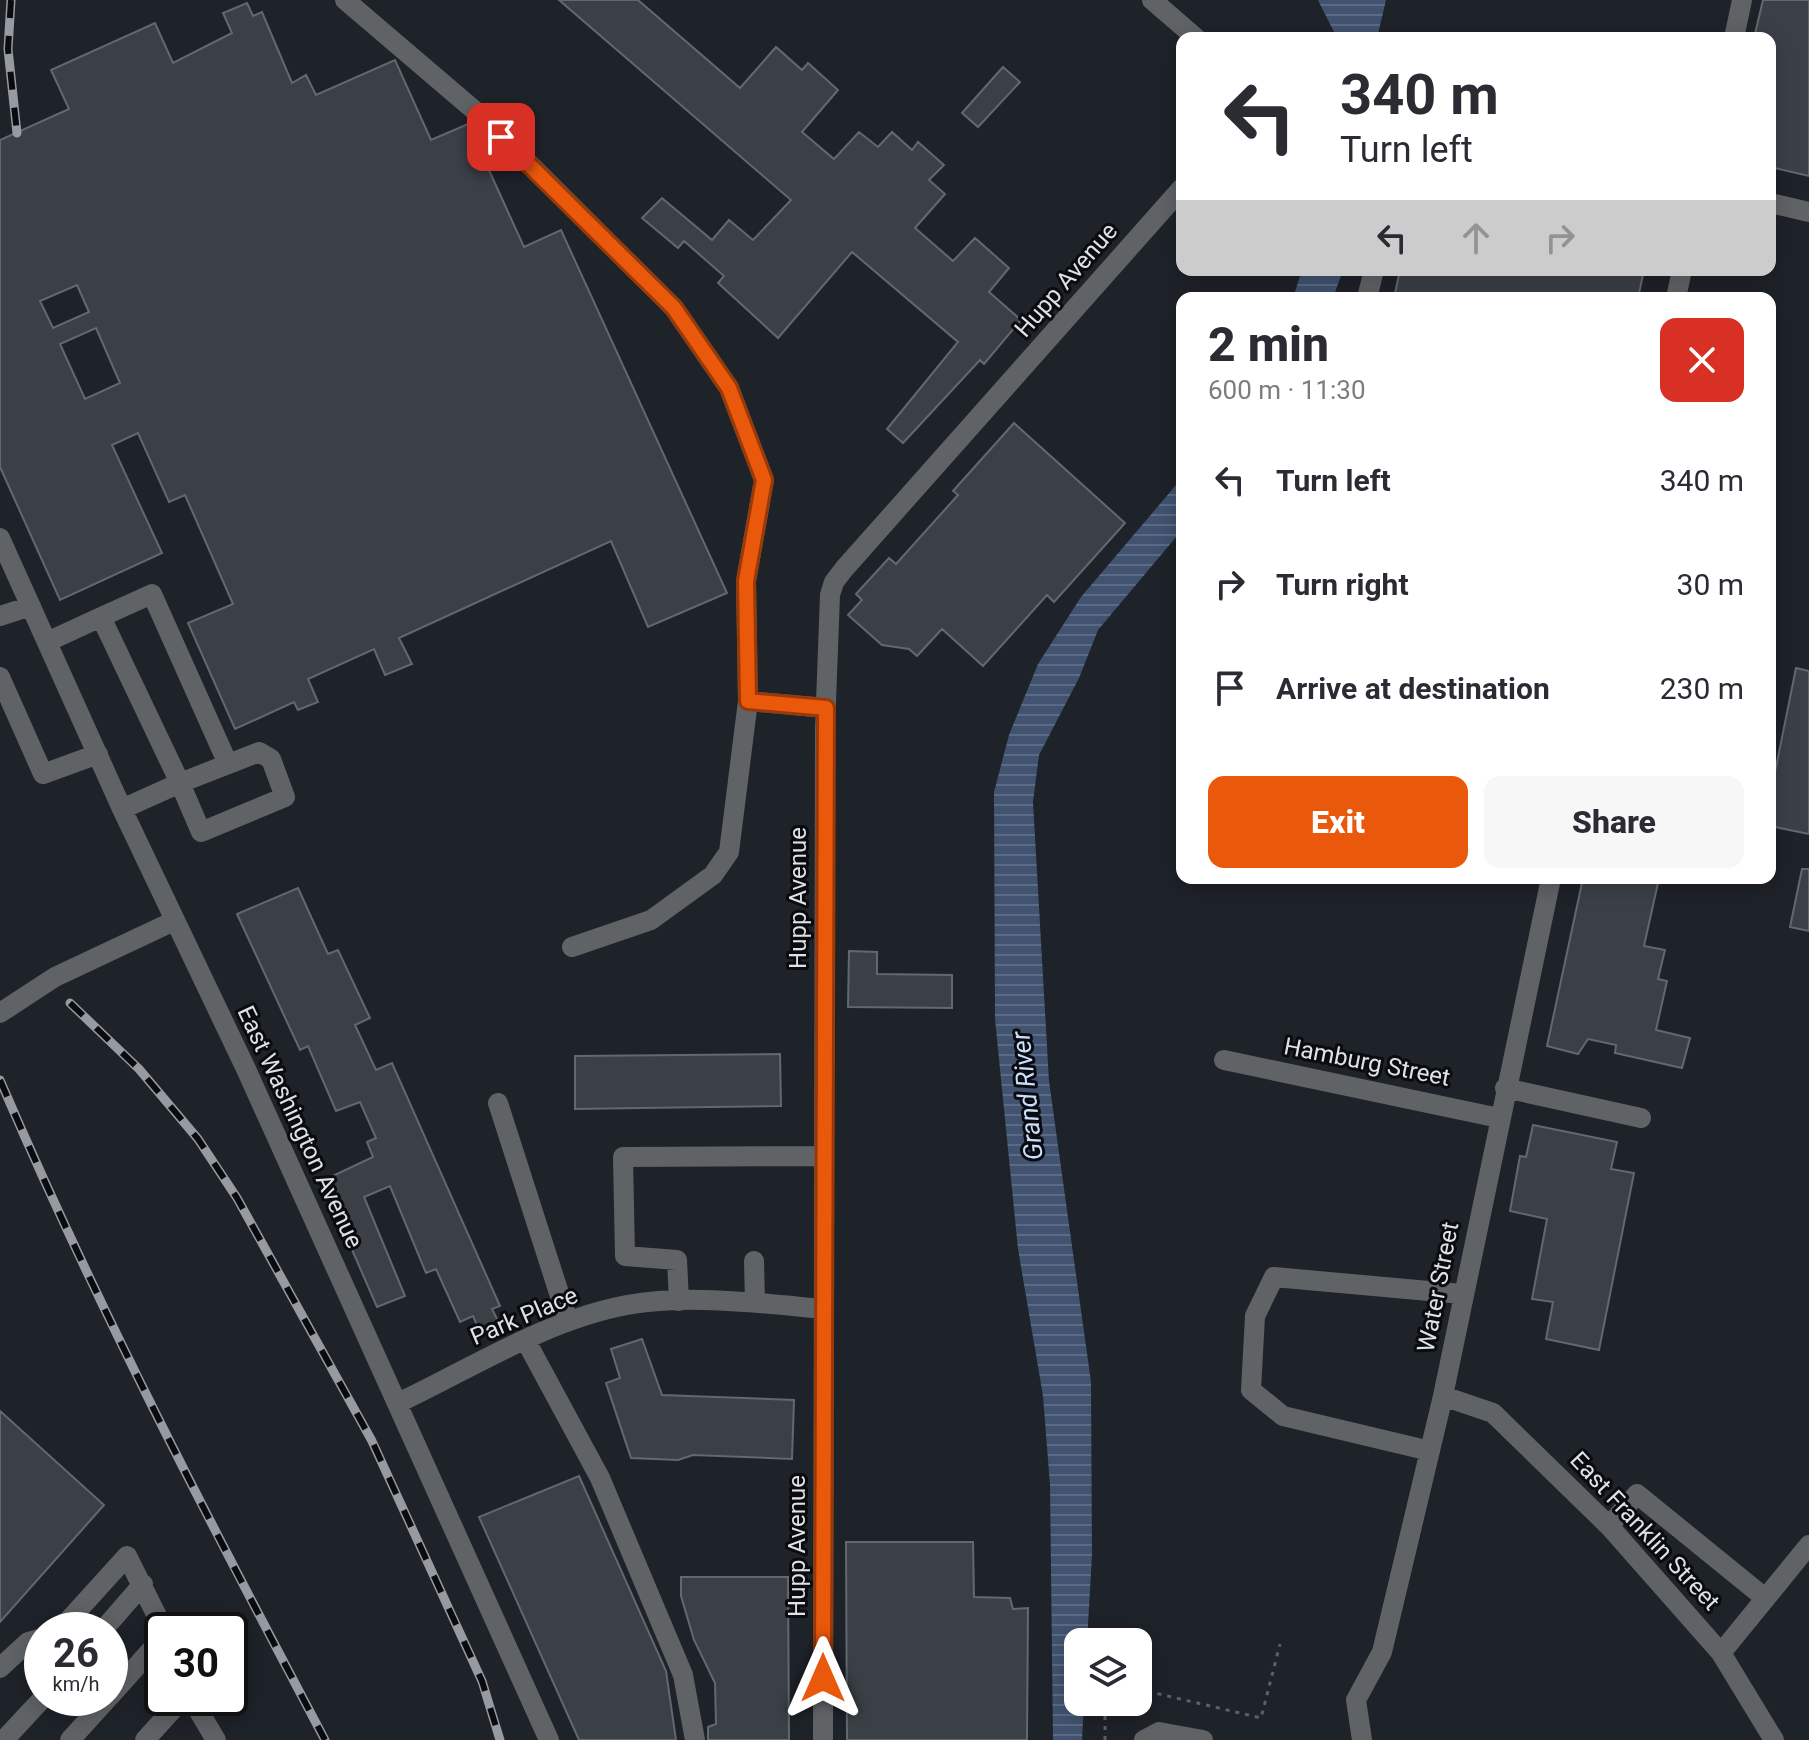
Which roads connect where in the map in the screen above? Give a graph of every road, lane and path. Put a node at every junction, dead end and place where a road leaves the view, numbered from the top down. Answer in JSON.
{"nodes":[{"id":1,"x":345,"y":0,"type":"edge"},
{"id":2,"x":1152,"y":0,"type":"edge"},
{"id":3,"x":1742,"y":0,"type":"edge"},
{"id":4,"x":1189,"y":32,"type":"edge"},
{"id":5,"x":1735,"y":32,"type":"edge"},
{"id":6,"x":1176,"y":195,"type":"edge"},
{"id":7,"x":1776,"y":204,"type":"edge"},
{"id":8,"x":1809,"y":212,"type":"edge"},
{"id":9,"x":0,"y":538,"type":"edge"},
{"id":10,"x":31,"y":606,"type":"junction"},
{"id":11,"x":0,"y":616,"type":"edge"},
{"id":12,"x":101,"y":617,"type":"junction"},
{"id":13,"x":47,"y":642,"type":"junction"},
{"id":14,"x":0,"y":677,"type":"edge"},
{"id":15,"x":748,"y":701,"type":"junction"},
{"id":16,"x":826,"y":708,"type":"junction"},
{"id":17,"x":98,"y":754,"type":"junction"},
{"id":18,"x":228,"y":764,"type":"junction"},
{"id":19,"x":180,"y":783,"type":"junction"},
{"id":20,"x":122,"y":809,"type":"junction"},
{"id":21,"x":1550,"y":884,"type":"edge"},
{"id":22,"x":174,"y":921,"type":"junction"},
{"id":23,"x":572,"y":947,"type":"dead end"},
{"id":24,"x":0,"y":1013,"type":"edge"},
{"id":25,"x":1224,"y":1060,"type":"dead end"},
{"id":26,"x":1505,"y":1088,"type":"junction"},
{"id":27,"x":498,"y":1103,"type":"dead end"},
{"id":28,"x":1499,"y":1118,"type":"junction"},
{"id":29,"x":1641,"y":1118,"type":"dead end"},
{"id":30,"x":823,"y":1156,"type":"junction"},
{"id":31,"x":754,"y":1261,"type":"dead end"},
{"id":32,"x":1462,"y":1294,"type":"junction"},
{"id":33,"x":679,"y":1301,"type":"junction"},
{"id":34,"x":755,"y":1303,"type":"junction"},
{"id":35,"x":823,"y":1309,"type":"junction"},
{"id":36,"x":568,"y":1321,"type":"junction"},
{"id":37,"x":526,"y":1341,"type":"junction"},
{"id":38,"x":1443,"y":1396,"type":"junction"},
{"id":39,"x":398,"y":1403,"type":"junction"},
{"id":40,"x":1430,"y":1451,"type":"junction"},
{"id":41,"x":1609,"y":1526,"type":"junction"},
{"id":42,"x":1809,"y":1545,"type":"edge"},
{"id":43,"x":143,"y":1584,"type":"junction"},
{"id":44,"x":1765,"y":1598,"type":"junction"},
{"id":45,"x":76,"y":1612,"type":"edge"},
{"id":46,"x":119,"y":1612,"type":"edge"},
{"id":47,"x":156,"y":1612,"type":"edge"},
{"id":48,"x":1280,"y":1644,"type":"dead end"},
{"id":49,"x":24,"y":1646,"type":"edge"},
{"id":50,"x":1721,"y":1653,"type":"junction"},
{"id":51,"x":144,"y":1658,"type":"edge"},
{"id":52,"x":0,"y":1668,"type":"edge"},
{"id":53,"x":128,"y":1676,"type":"edge"},
{"id":54,"x":1152,"y":1692,"type":"edge"},
{"id":55,"x":26,"y":1716,"type":"edge"},
{"id":56,"x":92,"y":1716,"type":"edge"},
{"id":57,"x":167,"y":1716,"type":"edge"},
{"id":58,"x":202,"y":1716,"type":"edge"},
{"id":59,"x":1105,"y":1716,"type":"edge"},
{"id":60,"x":4,"y":1740,"type":"edge"},
{"id":61,"x":70,"y":1740,"type":"edge"},
{"id":62,"x":145,"y":1740,"type":"edge"},
{"id":63,"x":216,"y":1740,"type":"edge"},
{"id":64,"x":549,"y":1740,"type":"edge"},
{"id":65,"x":695,"y":1740,"type":"edge"},
{"id":66,"x":823,"y":1740,"type":"edge"},
{"id":67,"x":1105,"y":1740,"type":"edge"},
{"id":68,"x":1144,"y":1740,"type":"edge"},
{"id":69,"x":1203,"y":1740,"type":"edge"},
{"id":70,"x":1362,"y":1740,"type":"edge"},
{"id":71,"x":1774,"y":1740,"type":"edge"}],
"edges":[{"from":1,"to":15,"type":"street"},
{"from":2,"to":4,"type":"street"},
{"from":3,"to":5,"type":"street"},
{"from":6,"to":16,"type":"street","name":"Hupp Avenue"},
{"from":7,"to":8,"type":"street"},
{"from":9,"to":10,"type":"street","name":"East Washington Avenue"},
{"from":10,"to":11,"type":"street"},
{"from":10,"to":13,"type":"street","name":"East Washington Avenue"},
{"from":12,"to":13,"type":"street"},
{"from":12,"to":18,"type":"street"},
{"from":12,"to":19,"type":"street"},
{"from":13,"to":17,"type":"street","name":"East Washington Avenue"},
{"from":14,"to":17,"type":"street"},
{"from":15,"to":16,"type":"street"},
{"from":15,"to":23,"type":"street"},
{"from":16,"to":30,"type":"street","name":"Hupp Avenue"},
{"from":17,"to":20,"type":"street","name":"East Washington Avenue"},
{"from":18,"to":19,"type":"street"},
{"from":18,"to":19,"type":"street"},
{"from":19,"to":20,"type":"street"},
{"from":20,"to":22,"type":"street","name":"East Washington Avenue"},
{"from":21,"to":26,"type":"street","name":"Water Street"},
{"from":22,"to":24,"type":"street"},
{"from":22,"to":39,"type":"street","name":"East Washington Avenue"},
{"from":25,"to":28,"type":"street","name":"Hamburg Street"},
{"from":26,"to":28,"type":"street","name":"Water Street"},
{"from":26,"to":29,"type":"street"},
{"from":27,"to":36,"type":"street"},
{"from":28,"to":32,"type":"street","name":"Water Street"},
{"from":30,"to":33,"type":"street"},
{"from":30,"to":35,"type":"street","name":"Hupp Avenue"},
{"from":31,"to":34,"type":"street"},
{"from":32,"to":38,"type":"street","name":"Water Street"},
{"from":32,"to":40,"type":"street"},
{"from":33,"to":34,"type":"street","name":"Park Place"},
{"from":33,"to":36,"type":"street","name":"Park Place"},
{"from":34,"to":35,"type":"street","name":"Park Place"},
{"from":35,"to":66,"type":"street","name":"Hupp Avenue"},
{"from":36,"to":37,"type":"street","name":"Park Place"},
{"from":37,"to":39,"type":"street","name":"Park Place"},
{"from":37,"to":65,"type":"street"},
{"from":38,"to":40,"type":"street","name":"Water Street"},
{"from":38,"to":41,"type":"street","name":"East Franklin Street"},
{"from":39,"to":64,"type":"street","name":"East Washington Avenue"},
{"from":40,"to":70,"type":"street","name":"Water Street"},
{"from":41,"to":44,"type":"street"},
{"from":41,"to":50,"type":"street","name":"East Franklin Street"},
{"from":42,"to":44,"type":"street"},
{"from":43,"to":45,"type":"street"},
{"from":43,"to":46,"type":"street"},
{"from":43,"to":47,"type":"street"},
{"from":44,"to":50,"type":"street"},
{"from":48,"to":54,"type":"path"},
{"from":49,"to":52,"type":"street"},
{"from":50,"to":71,"type":"street","name":"East Franklin Street"},
{"from":51,"to":53,"type":"street"},
{"from":55,"to":60,"type":"street"},
{"from":56,"to":61,"type":"street"},
{"from":57,"to":62,"type":"street"},
{"from":58,"to":63,"type":"street"},
{"from":59,"to":67,"type":"path"},
{"from":68,"to":69,"type":"street"}]}
